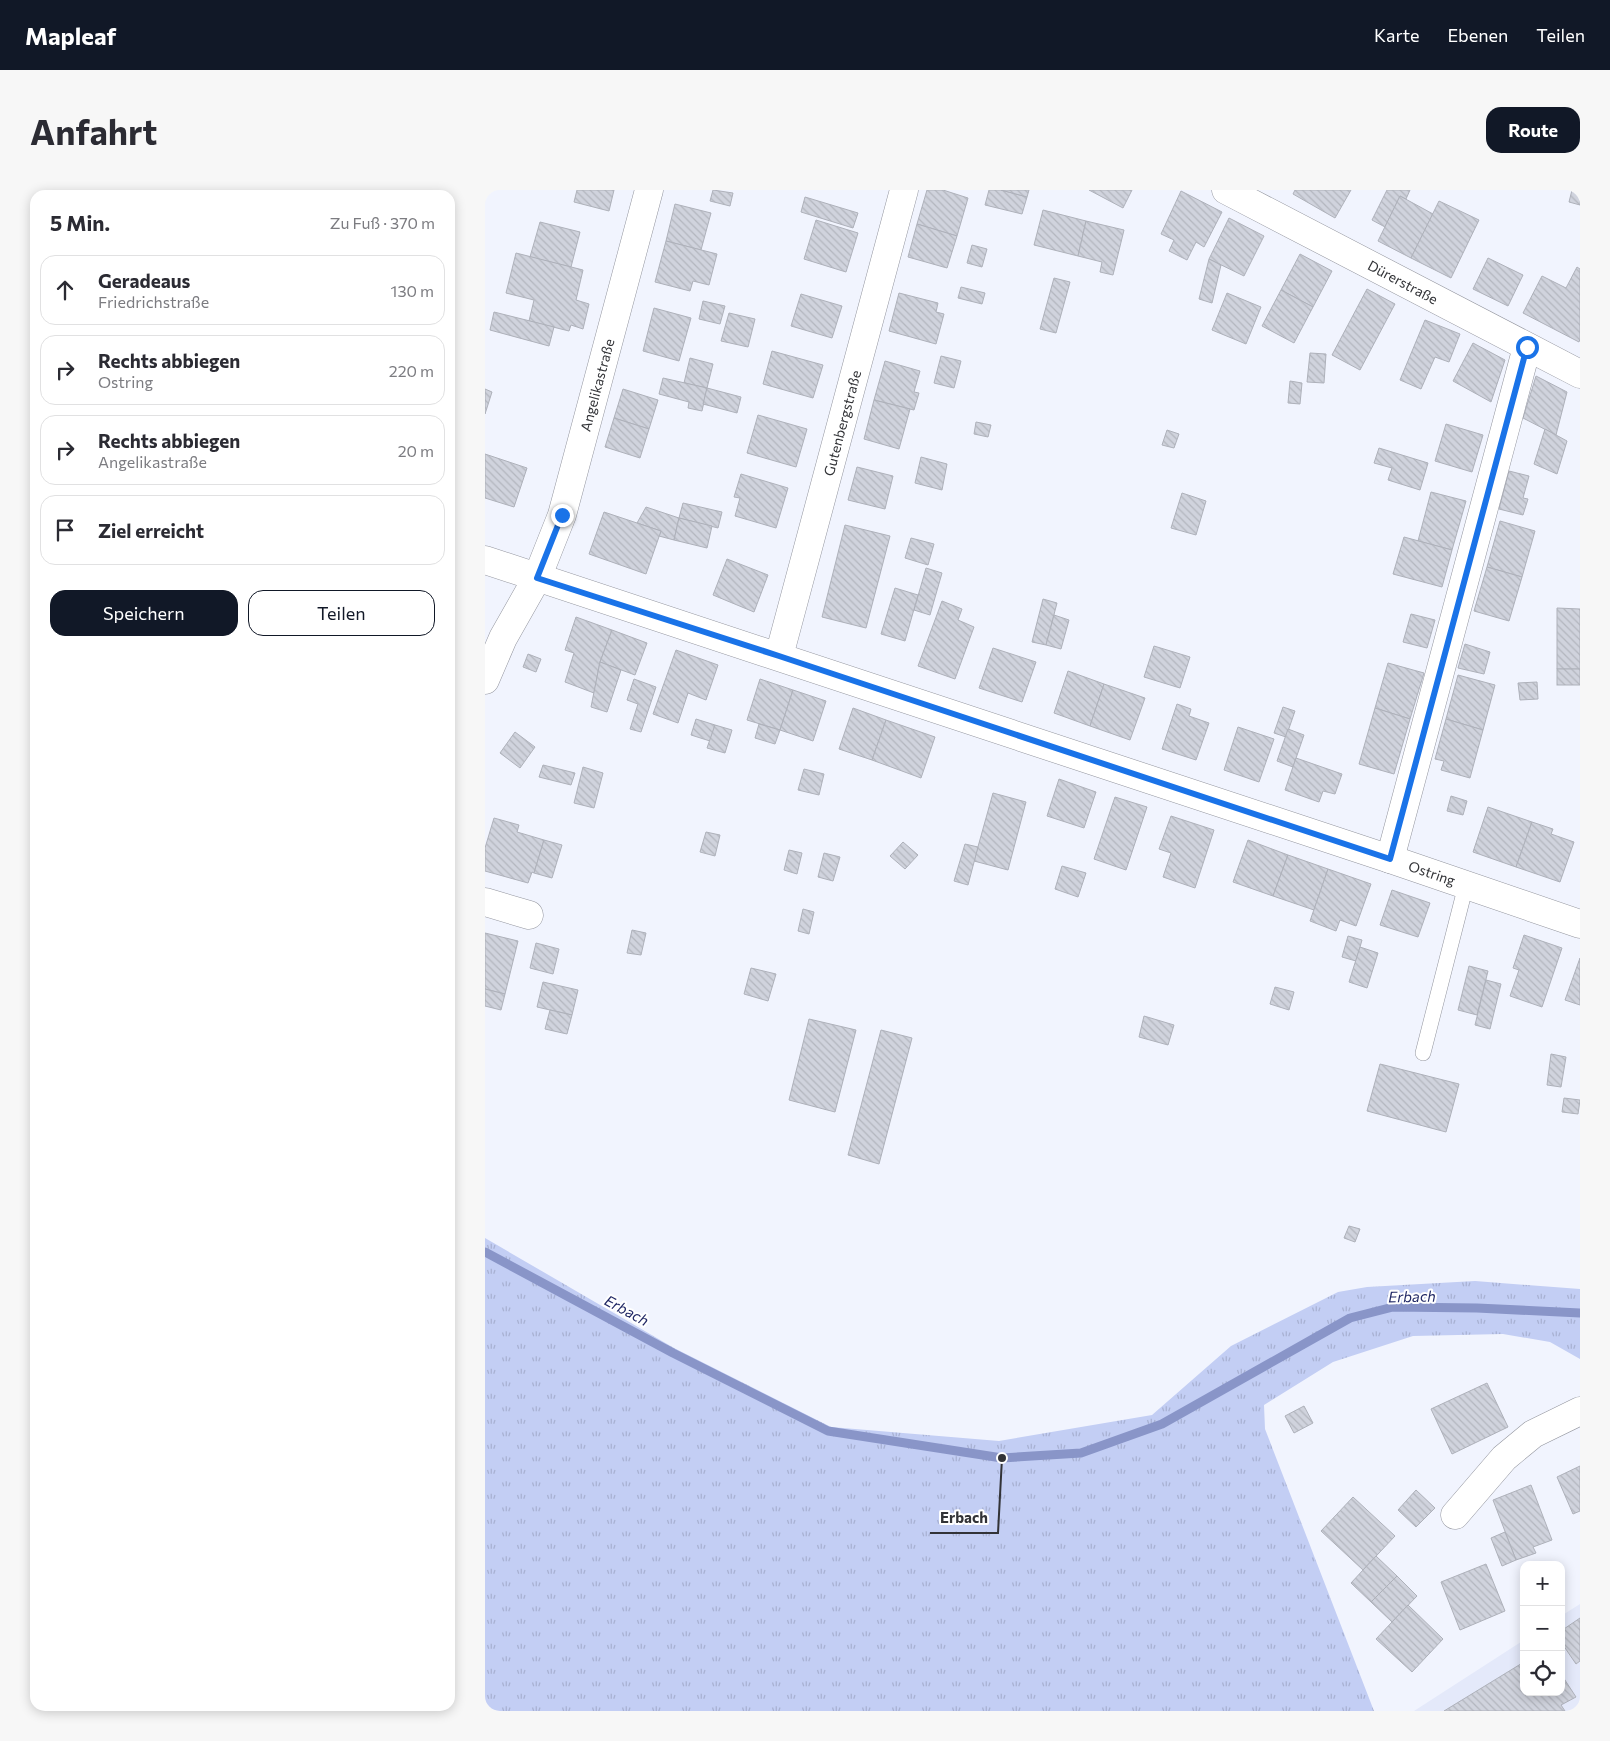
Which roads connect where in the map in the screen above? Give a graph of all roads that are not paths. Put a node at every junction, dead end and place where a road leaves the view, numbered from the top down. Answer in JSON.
{"nodes":[{"id":1,"x":649,"y":190,"type":"edge"},
{"id":2,"x":904,"y":190,"type":"edge"},
{"id":3,"x":1237,"y":193,"type":"edge"},
{"id":4,"x":1527,"y":347,"type":"junction"},
{"id":5,"x":1580,"y":374,"type":"edge"},
{"id":6,"x":485,"y":560,"type":"edge"},
{"id":7,"x":537,"y":578,"type":"junction"},
{"id":8,"x":779,"y":656,"type":"junction"},
{"id":9,"x":485,"y":680,"type":"edge"},
{"id":10,"x":1390,"y":859,"type":"junction"},
{"id":11,"x":1466,"y":885,"type":"junction"},
{"id":12,"x":485,"y":902,"type":"edge"},
{"id":13,"x":529,"y":916,"type":"dead end"},
{"id":14,"x":1580,"y":924,"type":"edge"},
{"id":15,"x":1423,"y":1053,"type":"dead end"},
{"id":16,"x":1580,"y":1411,"type":"edge"},
{"id":17,"x":1455,"y":1516,"type":"dead end"}],
"edges":[{"from":1,"to":7,"type":"street","name":"Angelikastraße"},
{"from":2,"to":8,"type":"street","name":"Gutenbergstraße"},
{"from":3,"to":4,"type":"street","name":"Dürerstraße"},
{"from":4,"to":5,"type":"street","name":"Dürerstraße"},
{"from":4,"to":10,"type":"street"},
{"from":6,"to":7,"type":"street","name":"Ostring"},
{"from":7,"to":8,"type":"street","name":"Ostring"},
{"from":7,"to":9,"type":"street","name":"Angelikastraße"},
{"from":8,"to":10,"type":"street","name":"Ostring"},
{"from":10,"to":11,"type":"street","name":"Ostring"},
{"from":11,"to":14,"type":"street","name":"Ostring"},
{"from":11,"to":15,"type":"lane"},
{"from":12,"to":13,"type":"street"},
{"from":16,"to":17,"type":"street"}]}
